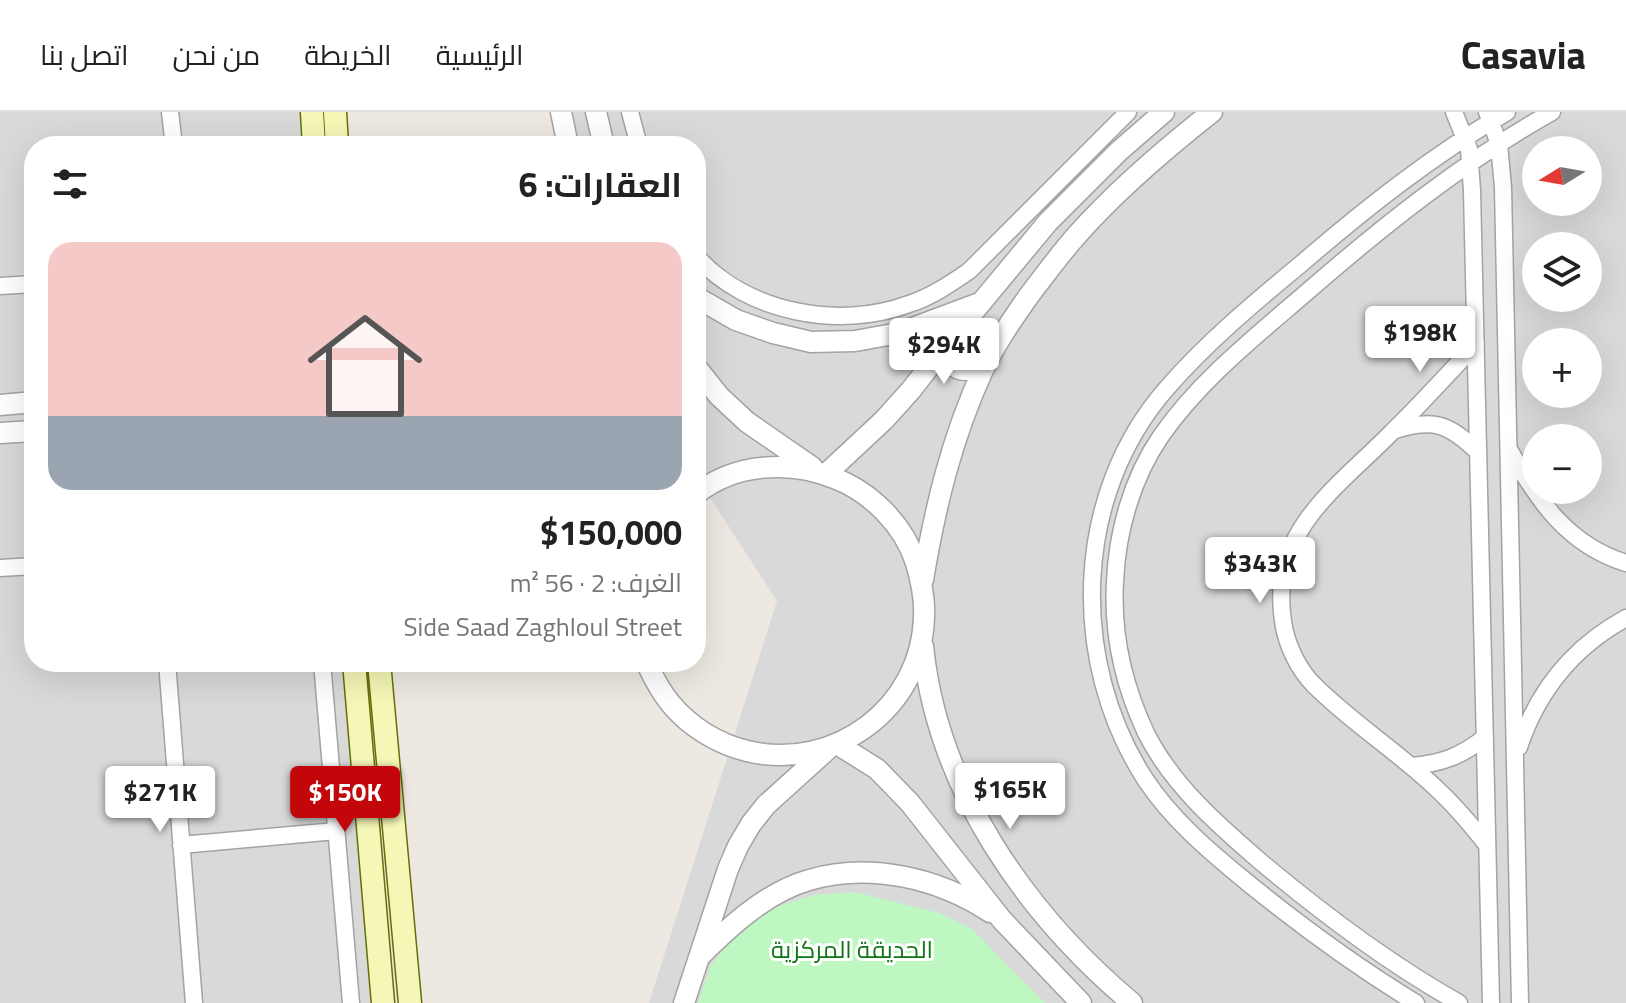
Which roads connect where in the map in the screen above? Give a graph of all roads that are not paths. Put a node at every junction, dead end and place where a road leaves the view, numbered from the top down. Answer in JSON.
{"nodes":[{"id":1,"x":170,"y":112,"type":"edge"},
{"id":2,"x":561,"y":112,"type":"edge"},
{"id":3,"x":596,"y":112,"type":"edge"},
{"id":4,"x":630,"y":112,"type":"edge"},
{"id":5,"x":1128,"y":112,"type":"edge"},
{"id":6,"x":1164,"y":112,"type":"edge"},
{"id":7,"x":1212,"y":112,"type":"edge"},
{"id":8,"x":1454,"y":112,"type":"edge"},
{"id":9,"x":1552,"y":112,"type":"edge"},
{"id":10,"x":317,"y":113,"type":"edge"},
{"id":11,"x":1495,"y":115,"type":"edge"},
{"id":12,"x":173,"y":136,"type":"edge"},
{"id":13,"x":315,"y":136,"type":"edge"},
{"id":14,"x":331,"y":136,"type":"edge"},
{"id":15,"x":566,"y":136,"type":"edge"},
{"id":16,"x":602,"y":136,"type":"edge"},
{"id":17,"x":636,"y":136,"type":"edge"},
{"id":18,"x":1465,"y":137,"type":"junction"},
{"id":19,"x":1499,"y":144,"type":"junction"},
{"id":20,"x":1471,"y":161,"type":"junction"},
{"id":21,"x":706,"y":266,"type":"edge"},
{"id":22,"x":24,"y":285,"type":"edge"},
{"id":23,"x":0,"y":286,"type":"edge"},
{"id":24,"x":982,"y":302,"type":"junction"},
{"id":25,"x":706,"y":303,"type":"edge"},
{"id":26,"x":1476,"y":344,"type":"junction"},
{"id":27,"x":946,"y":345,"type":"junction"},
{"id":28,"x":1198,"y":355,"type":"junction"},
{"id":29,"x":984,"y":368,"type":"junction"},
{"id":30,"x":1216,"y":373,"type":"junction"},
{"id":31,"x":706,"y":380,"type":"edge"},
{"id":32,"x":24,"y":403,"type":"edge"},
{"id":33,"x":0,"y":405,"type":"edge"},
{"id":34,"x":1394,"y":431,"type":"junction"},
{"id":35,"x":24,"y":432,"type":"edge"},
{"id":36,"x":0,"y":433,"type":"edge"},
{"id":37,"x":1508,"y":448,"type":"junction"},
{"id":38,"x":1478,"y":452,"type":"junction"},
{"id":39,"x":822,"y":473,"type":"junction"},
{"id":40,"x":706,"y":488,"type":"edge"},
{"id":41,"x":1480,"y":531,"type":"junction"},
{"id":42,"x":1510,"y":531,"type":"junction"},
{"id":43,"x":1626,"y":563,"type":"edge"},
{"id":44,"x":24,"y":567,"type":"edge"},
{"id":45,"x":0,"y":568,"type":"edge"},
{"id":46,"x":922,"y":584,"type":"junction"},
{"id":47,"x":1626,"y":618,"type":"edge"},
{"id":48,"x":922,"y":639,"type":"junction"},
{"id":49,"x":168,"y":672,"type":"edge"},
{"id":50,"x":323,"y":672,"type":"edge"},
{"id":51,"x":355,"y":672,"type":"edge"},
{"id":52,"x":380,"y":672,"type":"edge"},
{"id":53,"x":651,"y":672,"type":"edge"},
{"id":54,"x":1147,"y":734,"type":"junction"},
{"id":55,"x":1485,"y":737,"type":"junction"},
{"id":56,"x":834,"y":745,"type":"junction"},
{"id":57,"x":1126,"y":746,"type":"junction"},
{"id":58,"x":1515,"y":760,"type":"junction"},
{"id":59,"x":1411,"y":766,"type":"junction"},
{"id":60,"x":389,"y":785,"type":"junction"},
{"id":61,"x":364,"y":787,"type":"junction"},
{"id":62,"x":336,"y":831,"type":"junction"},
{"id":63,"x":181,"y":845,"type":"junction"},
{"id":64,"x":1487,"y":845,"type":"junction"},
{"id":65,"x":1002,"y":920,"type":"junction"},
{"id":66,"x":700,"y":956,"type":"junction"},
{"id":67,"x":194,"y":1003,"type":"edge"},
{"id":68,"x":351,"y":1003,"type":"edge"},
{"id":69,"x":383,"y":1003,"type":"edge"},
{"id":70,"x":410,"y":1003,"type":"edge"},
{"id":71,"x":684,"y":1003,"type":"edge"},
{"id":72,"x":1081,"y":1003,"type":"edge"},
{"id":73,"x":1132,"y":1003,"type":"edge"},
{"id":74,"x":1416,"y":1003,"type":"edge"},
{"id":75,"x":1459,"y":1003,"type":"edge"},
{"id":76,"x":1491,"y":1003,"type":"edge"},
{"id":77,"x":1520,"y":1003,"type":"edge"}],
"edges":[{"from":1,"to":12,"type":"street"},
{"from":2,"to":15,"type":"street"},
{"from":3,"to":16,"type":"street"},
{"from":4,"to":17,"type":"street"},
{"from":5,"to":21,"type":"street"},
{"from":6,"to":24,"type":"street"},
{"from":7,"to":29,"type":"street"},
{"from":8,"to":18,"type":"street"},
{"from":9,"to":19,"type":"street"},
{"from":10,"to":13,"type":"main road"},
{"from":10,"to":14,"type":"main road"},
{"from":11,"to":18,"type":"street"},
{"from":11,"to":19,"type":"street"},
{"from":18,"to":20,"type":"street"},
{"from":18,"to":28,"type":"street"},
{"from":19,"to":20,"type":"street"},
{"from":19,"to":37,"type":"street"},
{"from":20,"to":26,"type":"street"},
{"from":20,"to":30,"type":"street"},
{"from":22,"to":23,"type":"street"},
{"from":24,"to":25,"type":"street"},
{"from":24,"to":27,"type":"street"},
{"from":26,"to":34,"type":"street"},
{"from":26,"to":38,"type":"street"},
{"from":27,"to":29,"type":"street"},
{"from":27,"to":39,"type":"street"},
{"from":28,"to":30,"type":"street"},
{"from":28,"to":57,"type":"street"},
{"from":29,"to":46,"type":"street"},
{"from":30,"to":54,"type":"street"},
{"from":31,"to":39,"type":"street"},
{"from":32,"to":33,"type":"street"},
{"from":34,"to":38,"type":"street"},
{"from":34,"to":59,"type":"street"},
{"from":35,"to":36,"type":"street"},
{"from":37,"to":42,"type":"street"},
{"from":37,"to":43,"type":"street"},
{"from":38,"to":41,"type":"street"},
{"from":39,"to":40,"type":"street"},
{"from":39,"to":46,"type":"street"},
{"from":41,"to":42,"type":"street"},
{"from":41,"to":55,"type":"street"},
{"from":42,"to":58,"type":"street"},
{"from":44,"to":45,"type":"street"},
{"from":46,"to":48,"type":"street"},
{"from":47,"to":58,"type":"street"},
{"from":48,"to":56,"type":"street"},
{"from":48,"to":73,"type":"street"},
{"from":49,"to":63,"type":"street"},
{"from":50,"to":62,"type":"street"},
{"from":51,"to":61,"type":"main road"},
{"from":52,"to":60,"type":"main road"},
{"from":53,"to":56,"type":"street"},
{"from":54,"to":57,"type":"street"},
{"from":54,"to":75,"type":"street"},
{"from":55,"to":59,"type":"street"},
{"from":55,"to":64,"type":"street"},
{"from":56,"to":65,"type":"street"},
{"from":56,"to":66,"type":"street"},
{"from":57,"to":74,"type":"street"},
{"from":58,"to":77,"type":"street"},
{"from":59,"to":64,"type":"street"},
{"from":60,"to":61,"type":"main road"},
{"from":60,"to":70,"type":"main road"},
{"from":61,"to":69,"type":"main road"},
{"from":62,"to":63,"type":"street"},
{"from":62,"to":68,"type":"street"},
{"from":63,"to":67,"type":"street"},
{"from":64,"to":76,"type":"street"},
{"from":65,"to":66,"type":"street"},
{"from":65,"to":72,"type":"street"},
{"from":66,"to":71,"type":"street"}]}
